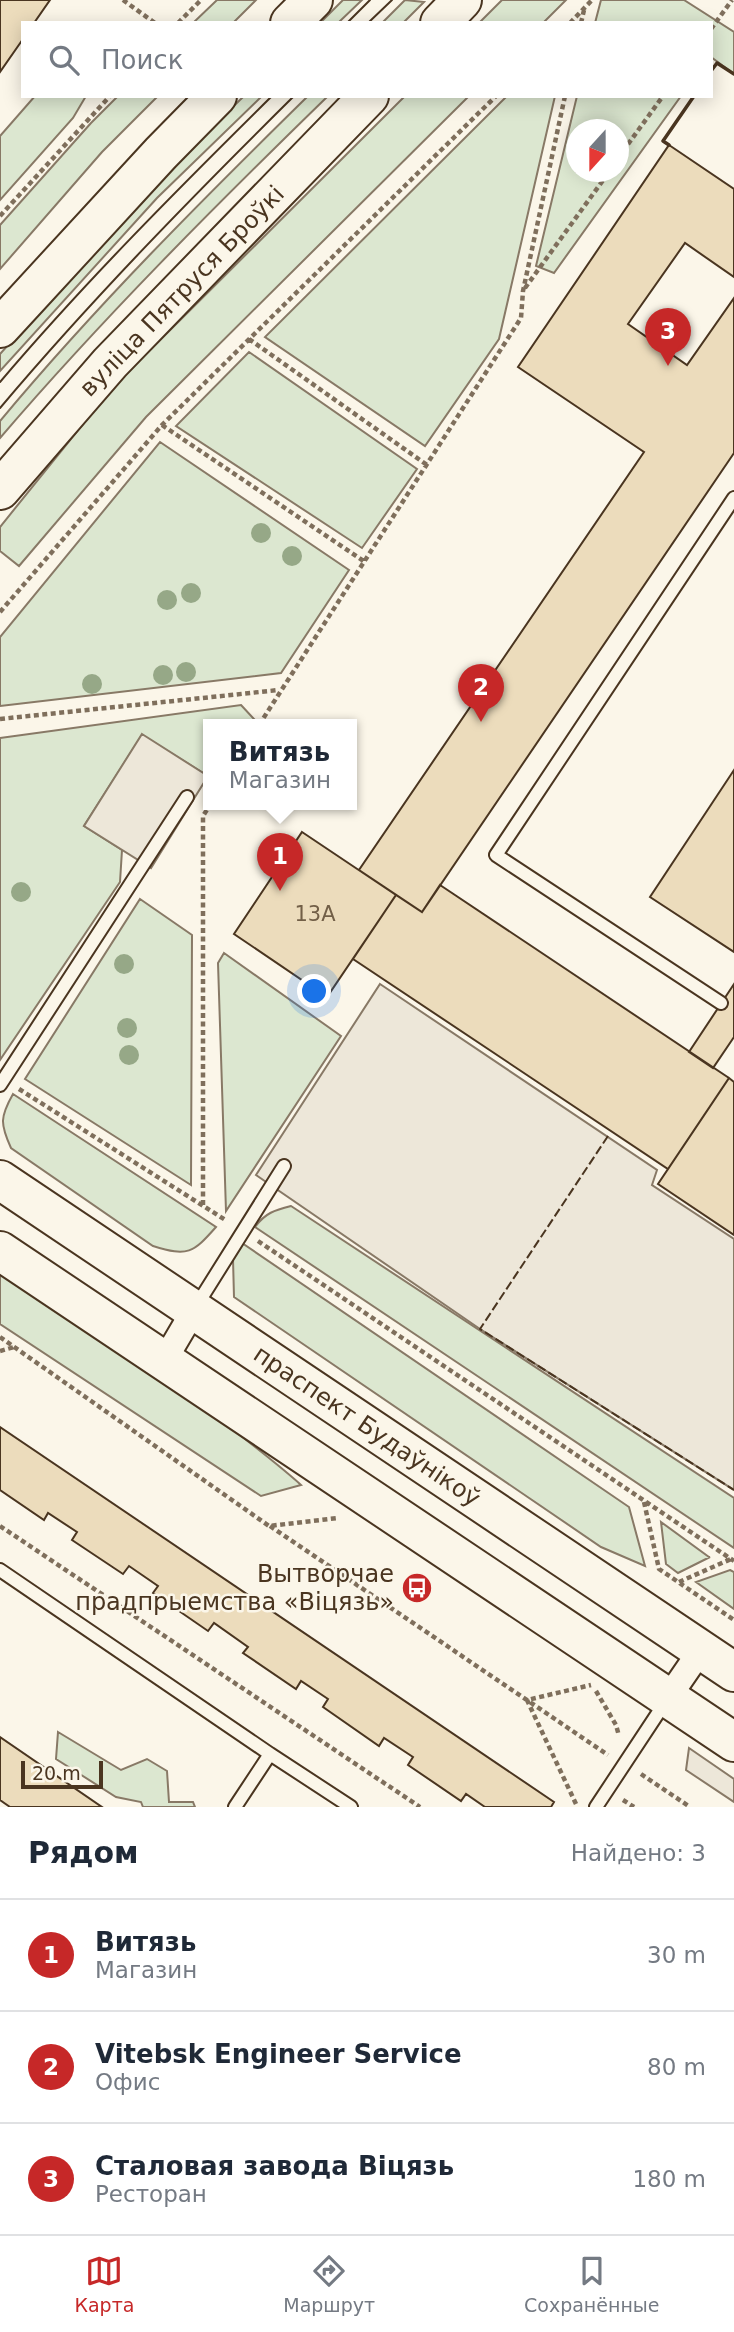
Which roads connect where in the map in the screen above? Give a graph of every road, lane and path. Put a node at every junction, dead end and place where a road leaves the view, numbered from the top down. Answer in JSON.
{"nodes":[{"id":1,"x":123,"y":0,"type":"edge"},
{"id":2,"x":201,"y":0,"type":"edge"},
{"id":3,"x":313,"y":0,"type":"edge"},
{"id":4,"x":462,"y":0,"type":"edge"},
{"id":5,"x":592,"y":0,"type":"edge"},
{"id":6,"x":732,"y":0,"type":"edge"},
{"id":7,"x":584,"y":9,"type":"junction"},
{"id":8,"x":152,"y":21,"type":"edge"},
{"id":9,"x":180,"y":21,"type":"edge"},
{"id":10,"x":292,"y":21,"type":"edge"},
{"id":11,"x":442,"y":21,"type":"edge"},
{"id":12,"x":572,"y":21,"type":"edge"},
{"id":13,"x":582,"y":21,"type":"edge"},
{"id":14,"x":713,"y":26,"type":"edge"},
{"id":15,"x":108,"y":98,"type":"edge"},
{"id":16,"x":216,"y":98,"type":"edge"},
{"id":17,"x":367,"y":98,"type":"edge"},
{"id":18,"x":494,"y":98,"type":"edge"},
{"id":19,"x":565,"y":98,"type":"edge"},
{"id":20,"x":662,"y":98,"type":"edge"},
{"id":21,"x":629,"y":143,"type":"edge"},
{"id":22,"x":602,"y":182,"type":"edge"},
{"id":23,"x":0,"y":216,"type":"edge"},
{"id":24,"x":523,"y":292,"type":"junction"},
{"id":25,"x":0,"y":328,"type":"edge"},
{"id":26,"x":249,"y":339,"type":"junction"},
{"id":27,"x":162,"y":425,"type":"junction"},
{"id":28,"x":427,"y":465,"type":"junction"},
{"id":29,"x":0,"y":490,"type":"edge"},
{"id":30,"x":734,"y":498,"type":"edge"},
{"id":31,"x":365,"y":562,"type":"junction"},
{"id":32,"x":0,"y":612,"type":"edge"},
{"id":33,"x":279,"y":690,"type":"junction"},
{"id":34,"x":0,"y":719,"type":"edge"},
{"id":35,"x":262,"y":719,"type":"edge"},
{"id":36,"x":187,"y":797,"type":"dead end"},
{"id":37,"x":207,"y":810,"type":"edge"},
{"id":38,"x":722,"y":1003,"type":"dead end"},
{"id":39,"x":2,"y":1082,"type":"edge"},
{"id":40,"x":284,"y":1166,"type":"dead end"},
{"id":41,"x":0,"y":1180,"type":"edge"},
{"id":42,"x":202,"y":1206,"type":"junction"},
{"id":43,"x":242,"y":1231,"type":"junction"},
{"id":44,"x":0,"y":1251,"type":"edge"},
{"id":45,"x":194,"y":1310,"type":"junction"},
{"id":46,"x":0,"y":1337,"type":"edge"},
{"id":47,"x":15,"y":1347,"type":"junction"},
{"id":48,"x":0,"y":1351,"type":"edge"},
{"id":49,"x":164,"y":1361,"type":"junction"},
{"id":50,"x":644,"y":1502,"type":"junction"},
{"id":51,"x":345,"y":1517,"type":"dead end"},
{"id":52,"x":0,"y":1526,"type":"edge"},
{"id":53,"x":269,"y":1526,"type":"junction"},
{"id":54,"x":732,"y":1560,"type":"edge"},
{"id":55,"x":0,"y":1570,"type":"edge"},
{"id":56,"x":667,"y":1575,"type":"junction"},
{"id":57,"x":662,"y":1582,"type":"dead end"},
{"id":58,"x":678,"y":1583,"type":"junction"},
{"id":59,"x":734,"y":1620,"type":"edge"},
{"id":60,"x":701,"y":1650,"type":"junction"},
{"id":61,"x":734,"y":1672,"type":"edge"},
{"id":62,"x":581,"y":1677,"type":"dead end"},
{"id":63,"x":593,"y":1684,"type":"junction"},
{"id":64,"x":668,"y":1698,"type":"junction"},
{"id":65,"x":527,"y":1700,"type":"junction"},
{"id":66,"x":616,"y":1725,"type":"dead end"},
{"id":67,"x":734,"y":1742,"type":"edge"},
{"id":68,"x":270,"y":1754,"type":"junction"},
{"id":69,"x":610,"y":1756,"type":"dead end"},
{"id":70,"x":635,"y":1770,"type":"dead end"},
{"id":71,"x":577,"y":1805,"type":"dead end"},
{"id":72,"x":235,"y":1807,"type":"edge"},
{"id":73,"x":351,"y":1807,"type":"edge"},
{"id":74,"x":420,"y":1807,"type":"edge"},
{"id":75,"x":596,"y":1807,"type":"edge"},
{"id":76,"x":690,"y":1807,"type":"edge"}],
"edges":[{"from":1,"to":8,"type":"path"},
{"from":2,"to":9,"type":"path"},
{"from":3,"to":10,"type":"main road"},
{"from":4,"to":11,"type":"main road"},
{"from":5,"to":7,"type":"path"},
{"from":6,"to":14,"type":"path"},
{"from":7,"to":12,"type":"path"},
{"from":7,"to":13,"type":"path"},
{"from":15,"to":23,"type":"path"},
{"from":16,"to":25,"type":"main road"},
{"from":17,"to":29,"type":"main road","name":"вуліца Пятруся Броўкі"},
{"from":18,"to":26,"type":"path"},
{"from":19,"to":24,"type":"path"},
{"from":20,"to":21,"type":"path"},
{"from":22,"to":24,"type":"path"},
{"from":24,"to":28,"type":"path"},
{"from":26,"to":27,"type":"path"},
{"from":26,"to":28,"type":"path"},
{"from":27,"to":31,"type":"path"},
{"from":27,"to":32,"type":"path"},
{"from":28,"to":31,"type":"path"},
{"from":30,"to":38,"type":"lane"},
{"from":31,"to":33,"type":"path"},
{"from":33,"to":34,"type":"path"},
{"from":33,"to":35,"type":"path"},
{"from":36,"to":39,"type":"lane"},
{"from":37,"to":42,"type":"path"},
{"from":39,"to":42,"type":"path"},
{"from":40,"to":43,"type":"lane"},
{"from":41,"to":45,"type":"main road","name":"праспект Будаўнікоў"},
{"from":42,"to":43,"type":"path"},
{"from":43,"to":45,"type":"lane"},
{"from":43,"to":50,"type":"path"},
{"from":44,"to":49,"type":"main road"},
{"from":45,"to":49,"type":"street"},
{"from":45,"to":60,"type":"main road","name":"праспект Будаўнікоў"},
{"from":46,"to":47,"type":"path"},
{"from":47,"to":48,"type":"path"},
{"from":47,"to":53,"type":"path"},
{"from":49,"to":64,"type":"main road"},
{"from":50,"to":54,"type":"path"},
{"from":50,"to":56,"type":"path"},
{"from":51,"to":53,"type":"path"},
{"from":52,"to":74,"type":"path"},
{"from":53,"to":65,"type":"path"},
{"from":54,"to":58,"type":"path"},
{"from":55,"to":68,"type":"lane"},
{"from":56,"to":57,"type":"path"},
{"from":56,"to":58,"type":"path"},
{"from":58,"to":59,"type":"path"},
{"from":60,"to":61,"type":"main road","name":"праспект Будаўнікоў"},
{"from":60,"to":64,"type":"street"},
{"from":62,"to":63,"type":"path"},
{"from":63,"to":65,"type":"path"},
{"from":63,"to":66,"type":"path"},
{"from":64,"to":67,"type":"main road"},
{"from":64,"to":75,"type":"lane"},
{"from":65,"to":69,"type":"path"},
{"from":65,"to":71,"type":"path"},
{"from":68,"to":72,"type":"lane"},
{"from":68,"to":73,"type":"lane"},
{"from":70,"to":76,"type":"path"}]}
